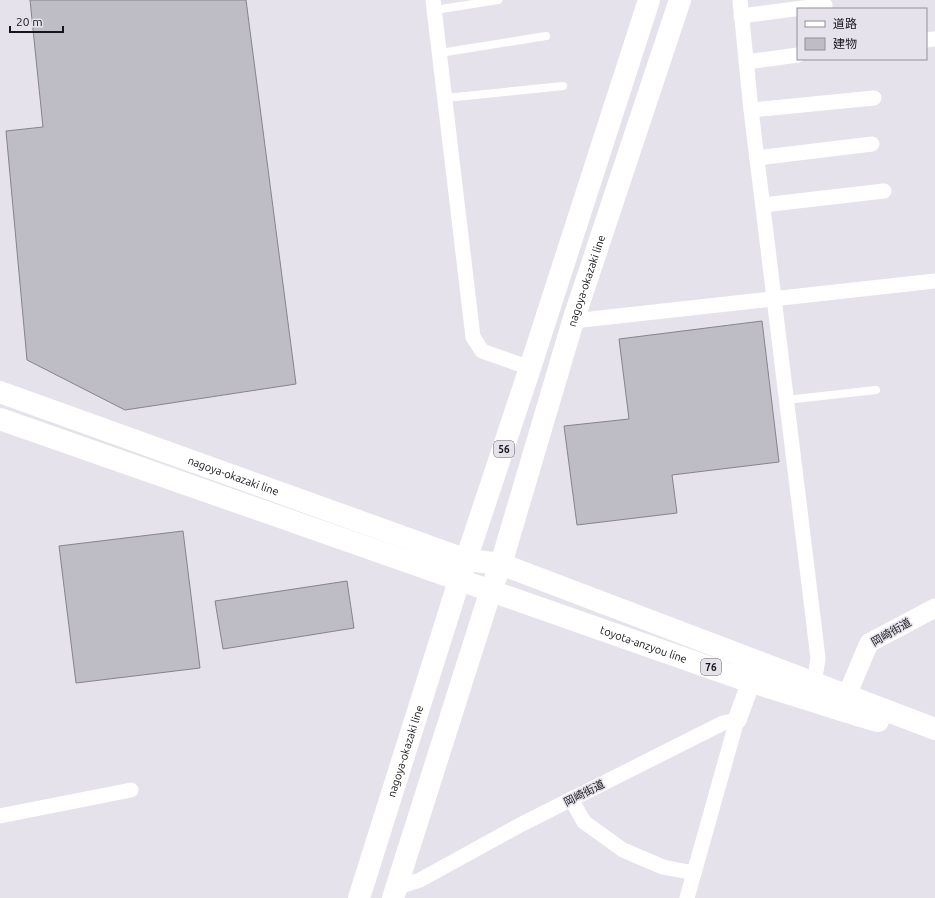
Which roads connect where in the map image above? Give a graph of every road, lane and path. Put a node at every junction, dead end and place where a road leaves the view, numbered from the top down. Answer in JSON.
{"nodes":[{"id":1,"x":498,"y":0,"type":"edge"},
{"id":2,"x":649,"y":0,"type":"edge"},
{"id":3,"x":680,"y":0,"type":"edge"},
{"id":4,"x":740,"y":0,"type":"edge"},
{"id":5,"x":434,"y":5,"type":"edge"},
{"id":6,"x":825,"y":5,"type":"dead end"},
{"id":7,"x":802,"y":8,"type":"edge"},
{"id":8,"x":797,"y":9,"type":"edge"},
{"id":9,"x":741,"y":16,"type":"junction"},
{"id":10,"x":546,"y":36,"type":"dead end"},
{"id":11,"x":440,"y":53,"type":"junction"},
{"id":12,"x":797,"y":55,"type":"edge"},
{"id":13,"x":746,"y":62,"type":"junction"},
{"id":14,"x":563,"y":86,"type":"dead end"},
{"id":15,"x":446,"y":98,"type":"junction"},
{"id":16,"x":874,"y":98,"type":"dead end"},
{"id":17,"x":751,"y":110,"type":"junction"},
{"id":18,"x":872,"y":144,"type":"dead end"},
{"id":19,"x":758,"y":158,"type":"junction"},
{"id":20,"x":884,"y":191,"type":"dead end"},
{"id":21,"x":763,"y":206,"type":"junction"},
{"id":22,"x":935,"y":280,"type":"edge"},
{"id":23,"x":775,"y":300,"type":"junction"},
{"id":24,"x":573,"y":321,"type":"junction"},
{"id":25,"x":530,"y":368,"type":"junction"},
{"id":26,"x":876,"y":390,"type":"dead end"},
{"id":27,"x":0,"y":392,"type":"edge"},
{"id":28,"x":786,"y":400,"type":"junction"},
{"id":29,"x":0,"y":419,"type":"edge"},
{"id":30,"x":467,"y":560,"type":"junction"},
{"id":31,"x":501,"y":564,"type":"junction"},
{"id":32,"x":459,"y":581,"type":"junction"},
{"id":33,"x":491,"y":590,"type":"junction"},
{"id":34,"x":935,"y":608,"type":"edge"},
{"id":35,"x":751,"y":682,"type":"junction"},
{"id":36,"x":810,"y":691,"type":"junction"},
{"id":37,"x":843,"y":703,"type":"junction"},
{"id":38,"x":737,"y":720,"type":"junction"},
{"id":39,"x":935,"y":729,"type":"edge"},
{"id":40,"x":935,"y":736,"type":"edge"},
{"id":41,"x":131,"y":790,"type":"dead end"},
{"id":42,"x":571,"y":799,"type":"junction"},
{"id":43,"x":0,"y":816,"type":"edge"},
{"id":44,"x":694,"y":874,"type":"junction"},
{"id":45,"x":395,"y":893,"type":"edge"},
{"id":46,"x":359,"y":898,"type":"edge"},
{"id":47,"x":687,"y":898,"type":"edge"}],
"edges":[{"from":1,"to":5,"type":"lane"},
{"from":2,"to":25,"type":"main road","name":"nagoya-okazaki line","number":"56"},
{"from":3,"to":24,"type":"main road","name":"nagoya-okazaki line"},
{"from":4,"to":9,"type":"street"},
{"from":5,"to":11,"type":"street"},
{"from":6,"to":7,"type":"street"},
{"from":8,"to":9,"type":"street"},
{"from":9,"to":13,"type":"street"},
{"from":10,"to":11,"type":"lane"},
{"from":11,"to":15,"type":"street"},
{"from":12,"to":13,"type":"street"},
{"from":13,"to":17,"type":"street"},
{"from":14,"to":15,"type":"lane"},
{"from":15,"to":25,"type":"street"},
{"from":16,"to":17,"type":"street"},
{"from":17,"to":19,"type":"street"},
{"from":18,"to":19,"type":"street"},
{"from":19,"to":21,"type":"street"},
{"from":20,"to":21,"type":"street"},
{"from":21,"to":23,"type":"street"},
{"from":22,"to":23,"type":"street"},
{"from":23,"to":24,"type":"street"},
{"from":23,"to":28,"type":"street"},
{"from":24,"to":31,"type":"main road","name":"nagoya-okazaki line"},
{"from":25,"to":30,"type":"main road","name":"nagoya-okazaki line","number":"56"},
{"from":26,"to":28,"type":"lane"},
{"from":27,"to":30,"type":"main road","name":"nagoya-okazaki line"},
{"from":28,"to":36,"type":"street"},
{"from":29,"to":32,"type":"main road","name":"nagoya-okazaki line"},
{"from":30,"to":31,"type":"main road","name":"nagoya-okazaki line"},
{"from":30,"to":32,"type":"main road","name":"nagoya-okazaki line","number":"56"},
{"from":31,"to":33,"type":"main road","name":"nagoya-okazaki line"},
{"from":31,"to":36,"type":"main road","name":"toyota-anzyou line","number":"76"},
{"from":32,"to":33,"type":"main road","name":"nagoya-okazaki line"},
{"from":32,"to":46,"type":"main road","name":"nagoya-okazaki line","number":"56"},
{"from":33,"to":35,"type":"main road","name":"toyota-anzyou line","number":"76"},
{"from":33,"to":45,"type":"main road","name":"nagoya-okazaki line"},
{"from":34,"to":37,"type":"street","name":"岡崎街道"},
{"from":35,"to":36,"type":"main road","name":"toyota-anzyou line","number":"76"},
{"from":35,"to":38,"type":"street"},
{"from":36,"to":37,"type":"main road","name":"toyota-anzyou line","number":"76"},
{"from":37,"to":39,"type":"main road","name":"toyota-anzyou line","number":"76"},
{"from":37,"to":40,"type":"main road","name":"toyota-anzyou line","number":"76"},
{"from":38,"to":42,"type":"street","name":"岡崎街道"},
{"from":38,"to":44,"type":"street"},
{"from":41,"to":43,"type":"street"},
{"from":42,"to":44,"type":"street"},
{"from":42,"to":45,"type":"street","name":"岡崎街道"},
{"from":44,"to":47,"type":"street"}]}
